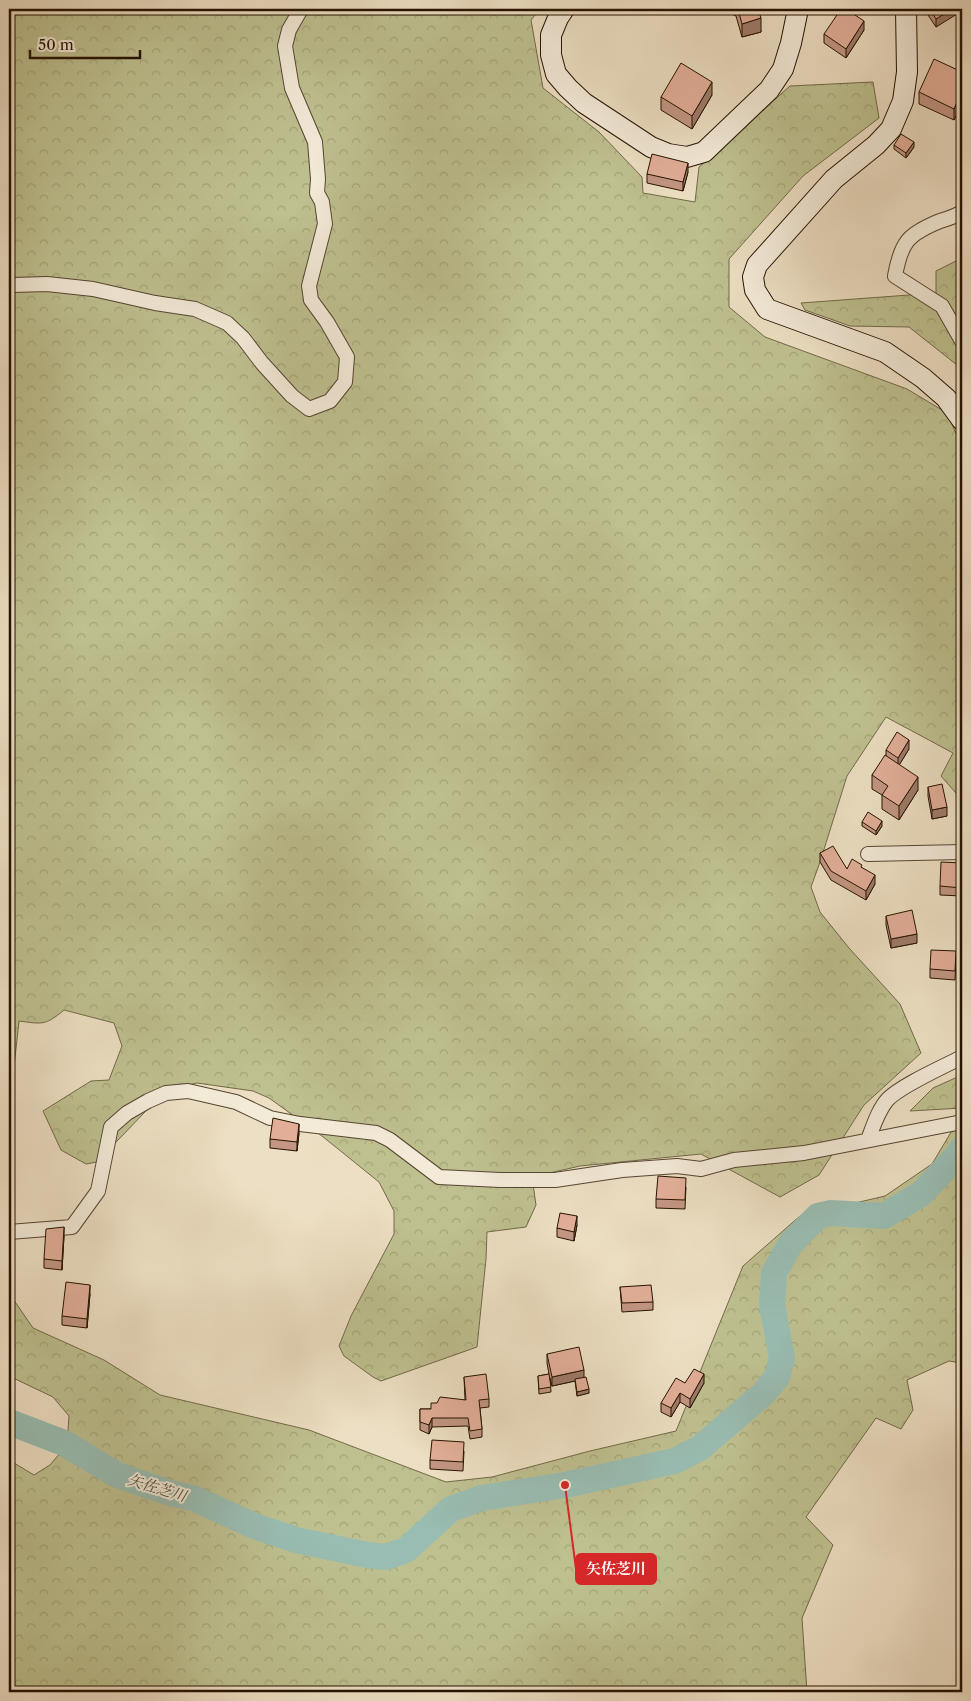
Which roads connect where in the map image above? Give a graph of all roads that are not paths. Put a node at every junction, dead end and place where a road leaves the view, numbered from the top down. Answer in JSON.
{"nodes":[{"id":1,"x":301,"y":9,"type":"edge"},
{"id":2,"x":564,"y":9,"type":"edge"},
{"id":3,"x":798,"y":9,"type":"edge"},
{"id":4,"x":906,"y":9,"type":"edge"},
{"id":5,"x":962,"y":212,"type":"edge"},
{"id":6,"x":9,"y":287,"type":"edge"},
{"id":7,"x":962,"y":341,"type":"edge"},
{"id":8,"x":962,"y":420,"type":"edge"},
{"id":9,"x":962,"y":852,"type":"edge"},
{"id":10,"x":868,"y":854,"type":"dead end"},
{"id":11,"x":962,"y":1058,"type":"edge"},
{"id":12,"x":962,"y":1122,"type":"edge"},
{"id":13,"x":868,"y":1140,"type":"junction"},
{"id":14,"x":9,"y":1232,"type":"edge"}],
"edges":[{"from":1,"to":6,"type":"street"},
{"from":2,"to":3,"type":"street"},
{"from":4,"to":8,"type":"street"},
{"from":5,"to":7,"type":"street"},
{"from":9,"to":10,"type":"street"},
{"from":11,"to":13,"type":"street"},
{"from":12,"to":13,"type":"street"},
{"from":13,"to":14,"type":"street"}]}
